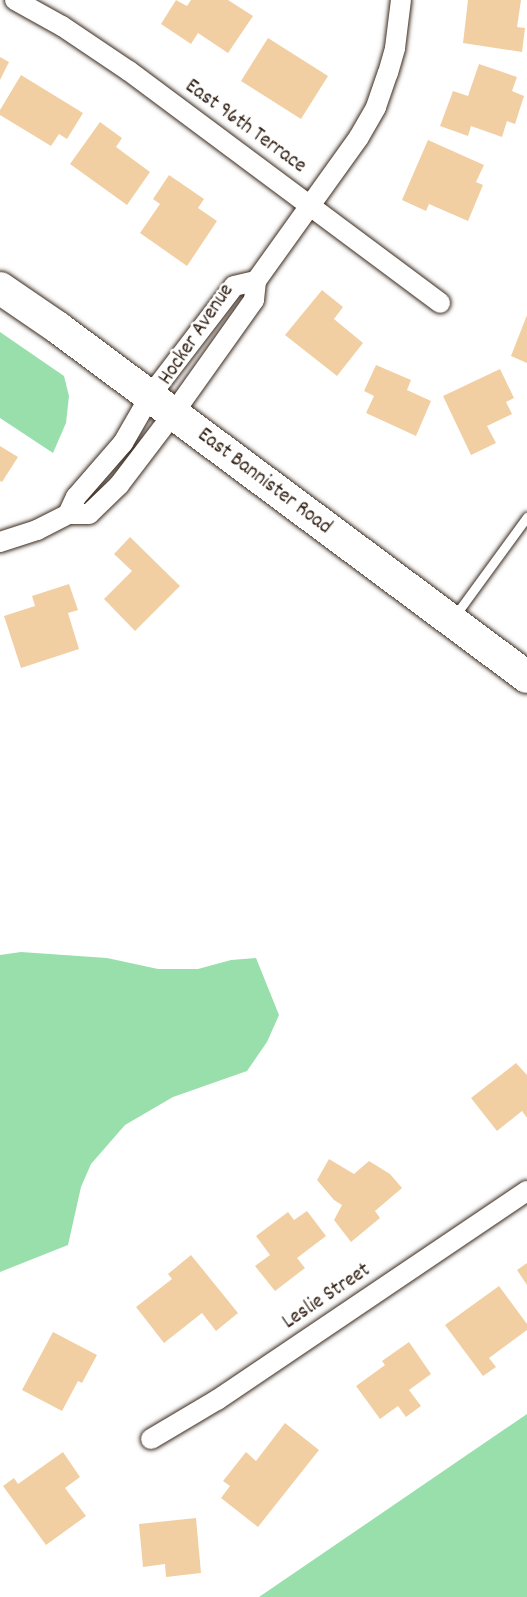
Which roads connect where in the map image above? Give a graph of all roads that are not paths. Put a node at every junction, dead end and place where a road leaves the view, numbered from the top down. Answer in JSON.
{"nodes":[{"id":1,"x":15,"y":0,"type":"edge"},
{"id":2,"x":400,"y":0,"type":"edge"},
{"id":3,"x":311,"y":205,"type":"junction"},
{"id":4,"x":256,"y":280,"type":"junction"},
{"id":5,"x":0,"y":288,"type":"edge"},
{"id":6,"x":440,"y":303,"type":"dead end"},
{"id":7,"x":162,"y":405,"type":"junction"},
{"id":8,"x":68,"y":514,"type":"junction"},
{"id":9,"x":527,"y":517,"type":"edge"},
{"id":10,"x":0,"y":542,"type":"edge"},
{"id":11,"x":451,"y":621,"type":"junction"},
{"id":12,"x":527,"y":677,"type":"edge"},
{"id":13,"x":527,"y":1191,"type":"edge"},
{"id":14,"x":151,"y":1439,"type":"dead end"}],
"edges":[{"from":1,"to":3,"type":"street","name":"East 96th Terrace"},
{"from":2,"to":3,"type":"street","name":"Hocker Avenue"},
{"from":3,"to":4,"type":"street","name":"Hocker Avenue"},
{"from":3,"to":6,"type":"street","name":"East 96th Terrace"},
{"from":4,"to":7,"type":"street","name":"Hocker Avenue"},
{"from":4,"to":7,"type":"street","name":"Hocker Avenue"},
{"from":5,"to":7,"type":"main road","name":"East Bannister Road"},
{"from":7,"to":8,"type":"street"},
{"from":7,"to":8,"type":"street"},
{"from":7,"to":11,"type":"main road","name":"East Bannister Road"},
{"from":8,"to":10,"type":"street"},
{"from":9,"to":11,"type":"lane"},
{"from":11,"to":12,"type":"main road","name":"East Bannister Road"},
{"from":13,"to":14,"type":"street","name":"Leslie Street"}]}
